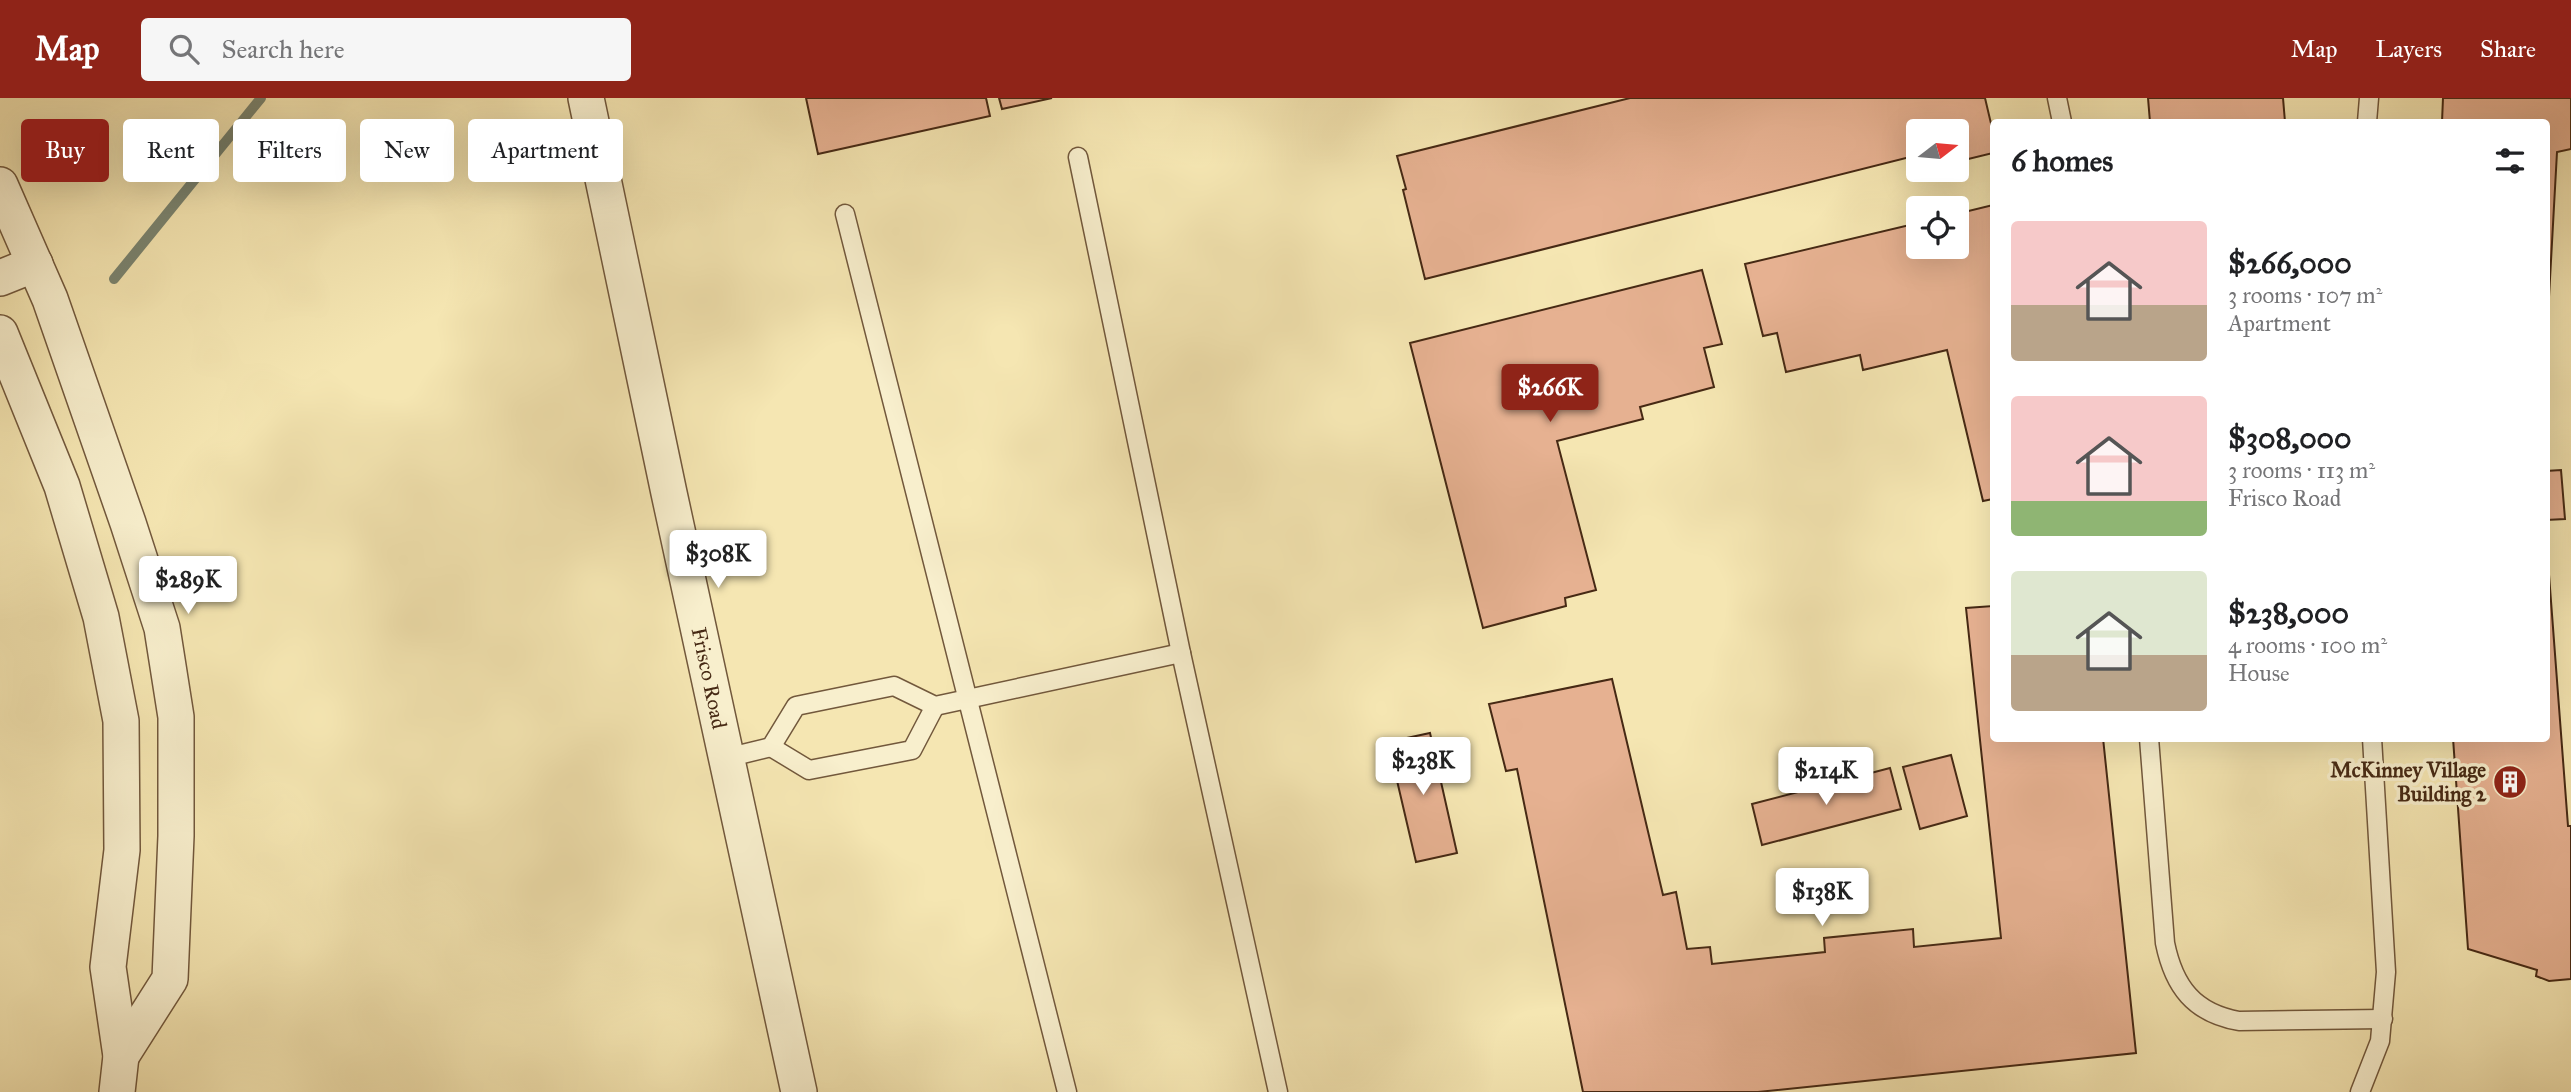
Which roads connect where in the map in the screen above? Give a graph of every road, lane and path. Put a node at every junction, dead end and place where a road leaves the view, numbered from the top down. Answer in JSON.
{"nodes":[{"id":1,"x":586,"y":98,"type":"edge"},
{"id":2,"x":2057,"y":98,"type":"edge"},
{"id":3,"x":2368,"y":98,"type":"edge"},
{"id":4,"x":2061,"y":119,"type":"edge"},
{"id":5,"x":2367,"y":119,"type":"edge"},
{"id":6,"x":1078,"y":157,"type":"dead end"},
{"id":7,"x":0,"y":185,"type":"edge"},
{"id":8,"x":845,"y":214,"type":"dead end"},
{"id":9,"x":35,"y":264,"type":"junction"},
{"id":10,"x":0,"y":278,"type":"edge"},
{"id":11,"x":0,"y":333,"type":"edge"},
{"id":12,"x":1181,"y":653,"type":"junction"},
{"id":13,"x":967,"y":699,"type":"junction"},
{"id":14,"x":936,"y":706,"type":"junction"},
{"id":15,"x":2149,"y":742,"type":"edge"},
{"id":16,"x":2372,"y":742,"type":"edge"},
{"id":17,"x":771,"y":747,"type":"junction"},
{"id":18,"x":726,"y":758,"type":"junction"},
{"id":19,"x":2383,"y":1019,"type":"junction"},
{"id":20,"x":121,"y":1056,"type":"junction"},
{"id":21,"x":117,"y":1092,"type":"edge"},
{"id":22,"x":799,"y":1092,"type":"edge"},
{"id":23,"x":1067,"y":1092,"type":"edge"},
{"id":24,"x":1278,"y":1092,"type":"edge"},
{"id":25,"x":2360,"y":1092,"type":"edge"}],
"edges":[{"from":1,"to":18,"type":"street","name":"Frisco Road"},
{"from":2,"to":4,"type":"lane"},
{"from":3,"to":5,"type":"lane"},
{"from":6,"to":12,"type":"lane"},
{"from":7,"to":9,"type":"street"},
{"from":8,"to":13,"type":"lane"},
{"from":9,"to":10,"type":"street"},
{"from":9,"to":20,"type":"street"},
{"from":11,"to":20,"type":"street"},
{"from":12,"to":13,"type":"lane"},
{"from":12,"to":24,"type":"lane"},
{"from":13,"to":14,"type":"lane"},
{"from":13,"to":23,"type":"lane"},
{"from":14,"to":17,"type":"lane"},
{"from":14,"to":17,"type":"lane"},
{"from":15,"to":19,"type":"lane"},
{"from":16,"to":19,"type":"lane"},
{"from":17,"to":18,"type":"lane"},
{"from":18,"to":22,"type":"street","name":"Frisco Road"},
{"from":19,"to":25,"type":"lane"},
{"from":20,"to":21,"type":"street"}]}
